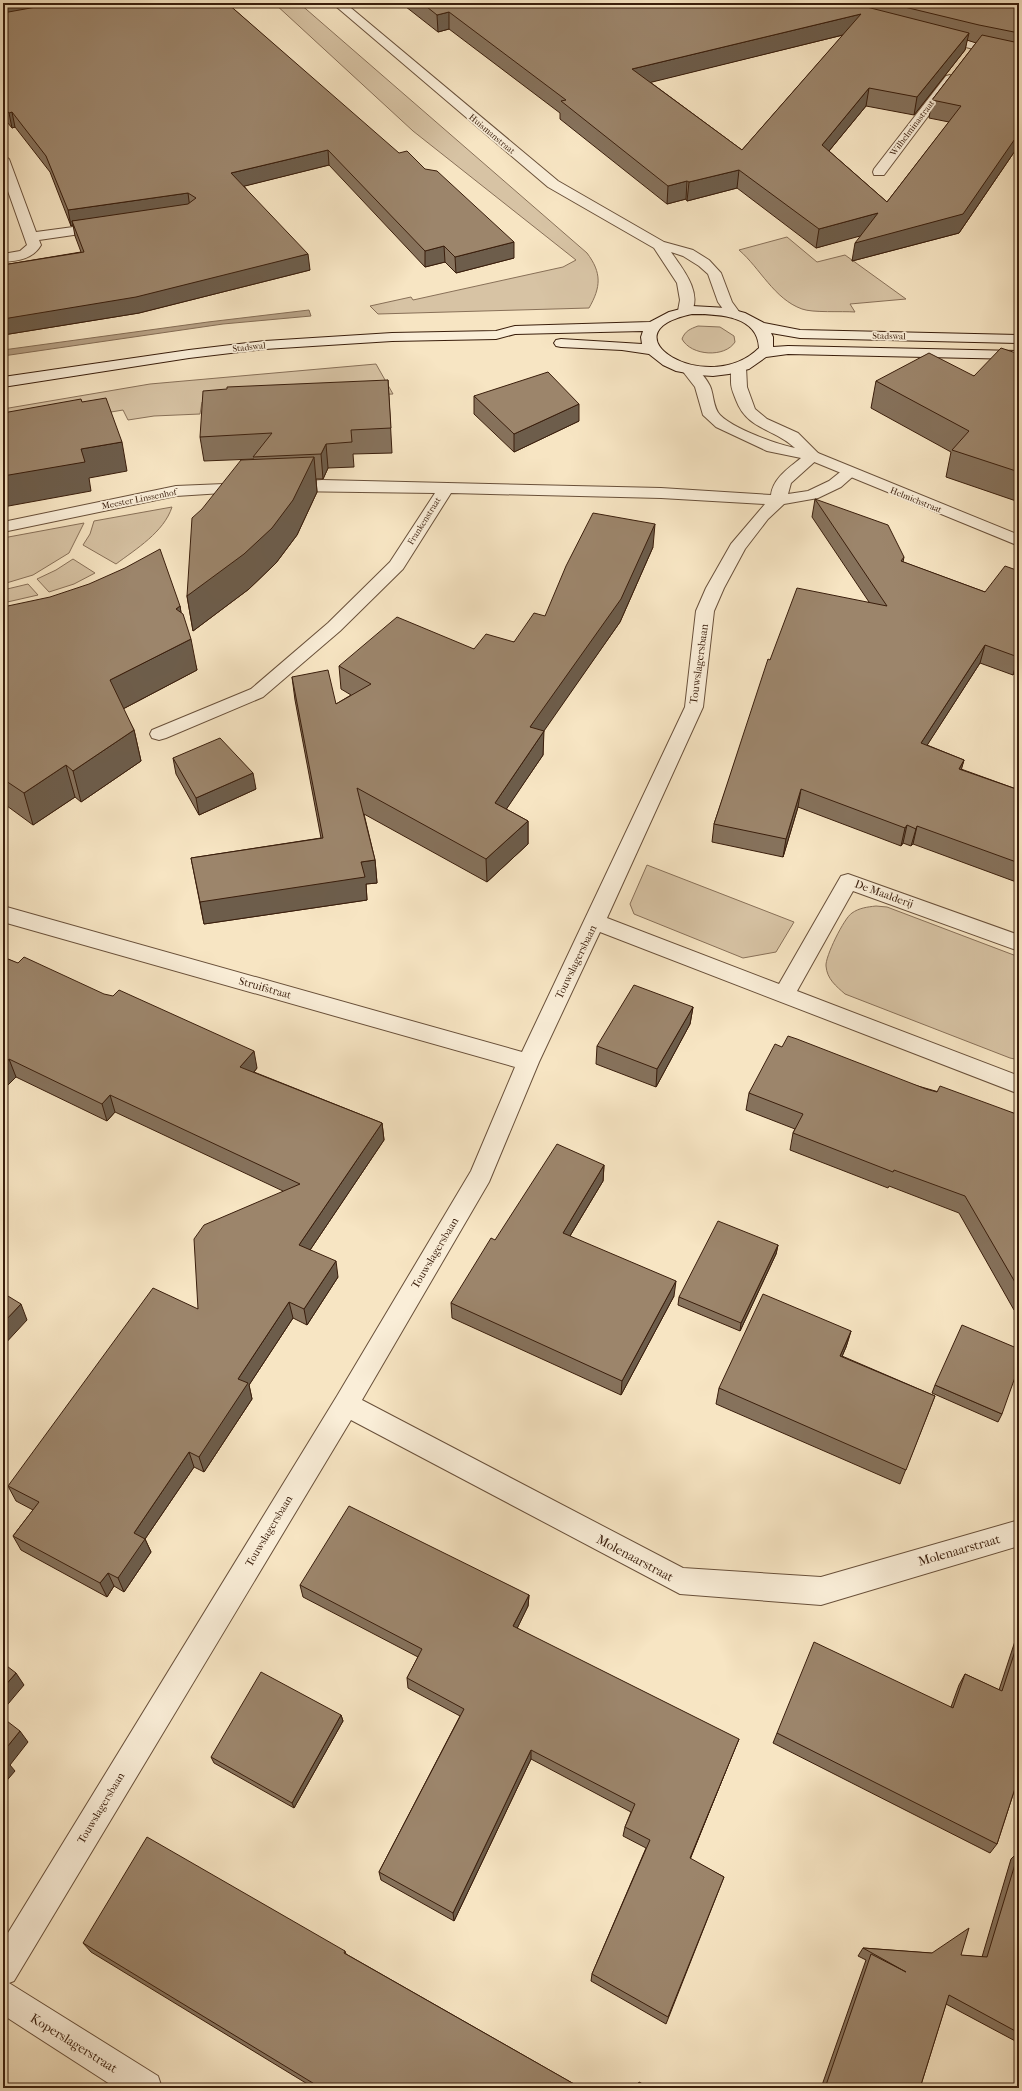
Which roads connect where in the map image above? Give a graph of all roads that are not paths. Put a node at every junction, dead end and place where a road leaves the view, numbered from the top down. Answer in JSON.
{"nodes":[{"id":1,"x":338,"y":3,"type":"edge"},
{"id":2,"x":928,"y":35,"type":"edge"},
{"id":3,"x":975,"y":47,"type":"junction"},
{"id":4,"x":1019,"y":56,"type":"edge"},
{"id":5,"x":965,"y":60,"type":"edge"},
{"id":6,"x":956,"y":72,"type":"edge"},
{"id":7,"x":3,"y":159,"type":"edge"},
{"id":8,"x":879,"y":172,"type":"dead end"},
{"id":9,"x":115,"y":225,"type":"edge"},
{"id":10,"x":31,"y":237,"type":"junction"},
{"id":11,"x":659,"y":245,"type":"junction"},
{"id":12,"x":3,"y":258,"type":"edge"},
{"id":13,"x":685,"y":311,"type":"junction"},
{"id":14,"x":732,"y":313,"type":"junction"},
{"id":15,"x":653,"y":326,"type":"junction"},
{"id":16,"x":759,"y":327,"type":"junction"},
{"id":17,"x":496,"y":335,"type":"junction"},
{"id":18,"x":1019,"y":339,"type":"edge"},
{"id":19,"x":653,"y":350,"type":"junction"},
{"id":20,"x":763,"y":353,"type":"junction"},
{"id":21,"x":1019,"y":355,"type":"edge"},
{"id":22,"x":739,"y":368,"type":"junction"},
{"id":23,"x":688,"y":369,"type":"junction"},
{"id":24,"x":3,"y":382,"type":"edge"},
{"id":25,"x":813,"y":456,"type":"junction"},
{"id":26,"x":850,"y":472,"type":"junction"},
{"id":27,"x":445,"y":489,"type":"junction"},
{"id":28,"x":779,"y":500,"type":"junction"},
{"id":29,"x":3,"y":527,"type":"edge"},
{"id":30,"x":1019,"y":541,"type":"edge"},
{"id":31,"x":159,"y":734,"type":"dead end"},
{"id":32,"x":3,"y":914,"type":"edge"},
{"id":33,"x":595,"y":922,"type":"junction"},
{"id":34,"x":1019,"y":943,"type":"edge"},
{"id":35,"x":784,"y":995,"type":"junction"},
{"id":36,"x":528,"y":1062,"type":"junction"},
{"id":37,"x":1019,"y":1085,"type":"edge"},
{"id":38,"x":346,"y":1404,"type":"junction"},
{"id":39,"x":1019,"y":1533,"type":"edge"},
{"id":40,"x":3,"y":1970,"type":"edge"},
{"id":41,"x":3,"y":1997,"type":"edge"},
{"id":42,"x":146,"y":2088,"type":"edge"}],
"edges":[{"from":1,"to":11,"type":"street","name":"Huismanstraat"},
{"from":2,"to":3,"type":"street"},
{"from":3,"to":4,"type":"street"},
{"from":3,"to":5,"type":"street"},
{"from":6,"to":8,"type":"street","name":"Wilhelminastraat"},
{"from":7,"to":10,"type":"street"},
{"from":9,"to":10,"type":"street"},
{"from":10,"to":12,"type":"street"},
{"from":11,"to":13,"type":"street","name":"Huismanstraat"},
{"from":11,"to":14,"type":"street","name":"Huismanstraat"},
{"from":13,"to":14,"type":"street"},
{"from":13,"to":15,"type":"street"},
{"from":14,"to":16,"type":"street"},
{"from":15,"to":17,"type":"street","name":"Stadswal"},
{"from":15,"to":19,"type":"street"},
{"from":16,"to":18,"type":"street","name":"Stadswal"},
{"from":16,"to":20,"type":"street"},
{"from":17,"to":19,"type":"street","name":"Stadswal"},
{"from":17,"to":24,"type":"street","name":"Stadswal"},
{"from":19,"to":23,"type":"street"},
{"from":20,"to":21,"type":"street","name":"Stadswal"},
{"from":20,"to":22,"type":"street"},
{"from":22,"to":23,"type":"street"},
{"from":22,"to":25,"type":"street","name":"Helmichstraat"},
{"from":23,"to":25,"type":"street","name":"Helmichstraat"},
{"from":25,"to":26,"type":"street","name":"Helmichstraat"},
{"from":25,"to":28,"type":"street"},
{"from":26,"to":28,"type":"street"},
{"from":26,"to":30,"type":"street","name":"Helmichstraat"},
{"from":27,"to":28,"type":"street","name":"Frankenstraat"},
{"from":27,"to":29,"type":"street","name":"Meester Linssenhof"},
{"from":27,"to":31,"type":"street","name":"Frankenstraat"},
{"from":28,"to":33,"type":"street","name":"Touwslagersbaan"},
{"from":32,"to":36,"type":"street","name":"Struifstraat"},
{"from":33,"to":35,"type":"street"},
{"from":33,"to":36,"type":"street","name":"Touwslagersbaan"},
{"from":34,"to":35,"type":"street","name":"De Maalderij"},
{"from":35,"to":37,"type":"street"},
{"from":36,"to":38,"type":"street","name":"Touwslagersbaan"},
{"from":38,"to":39,"type":"street","name":"Molenaarstraat"},
{"from":38,"to":40,"type":"street","name":"Touwslagersbaan"},
{"from":41,"to":42,"type":"street","name":"Koperslagerstraat"}]}
